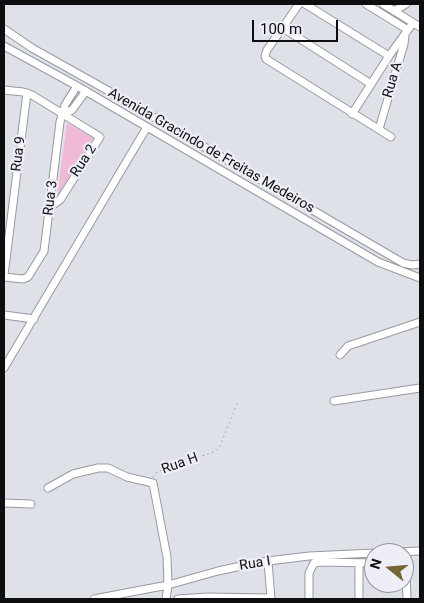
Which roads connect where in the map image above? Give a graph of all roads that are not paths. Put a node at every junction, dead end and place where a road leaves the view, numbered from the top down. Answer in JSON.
{"nodes":[{"id":1,"x":299,"y":4,"type":"edge"},
{"id":2,"x":305,"y":4,"type":"edge"},
{"id":3,"x":366,"y":4,"type":"edge"},
{"id":4,"x":383,"y":4,"type":"edge"},
{"id":5,"x":406,"y":4,"type":"edge"},
{"id":6,"x":394,"y":11,"type":"junction"},
{"id":7,"x":413,"y":23,"type":"junction"},
{"id":8,"x":420,"y":27,"type":"edge"},
{"id":9,"x":283,"y":28,"type":"junction"},
{"id":10,"x":4,"y":29,"type":"edge"},
{"id":11,"x":407,"y":32,"type":"junction"},
{"id":12,"x":4,"y":46,"type":"edge"},
{"id":13,"x":389,"y":56,"type":"junction"},
{"id":14,"x":371,"y":84,"type":"junction"},
{"id":15,"x":78,"y":86,"type":"junction"},
{"id":16,"x":4,"y":90,"type":"edge"},
{"id":17,"x":86,"y":91,"type":"junction"},
{"id":18,"x":27,"y":93,"type":"junction"},
{"id":19,"x":63,"y":114,"type":"junction"},
{"id":20,"x":352,"y":114,"type":"junction"},
{"id":21,"x":147,"y":127,"type":"junction"},
{"id":22,"x":379,"y":130,"type":"junction"},
{"id":23,"x":391,"y":137,"type":"dead end"},
{"id":24,"x":50,"y":207,"type":"junction"},
{"id":25,"x":420,"y":264,"type":"edge"},
{"id":26,"x":4,"y":276,"type":"edge"},
{"id":27,"x":420,"y":278,"type":"edge"},
{"id":28,"x":4,"y":315,"type":"edge"},
{"id":29,"x":34,"y":319,"type":"junction"},
{"id":30,"x":420,"y":322,"type":"edge"},
{"id":31,"x":340,"y":355,"type":"dead end"},
{"id":32,"x":4,"y":368,"type":"edge"},
{"id":33,"x":420,"y":388,"type":"edge"},
{"id":34,"x":334,"y":401,"type":"dead end"},
{"id":35,"x":48,"y":488,"type":"dead end"},
{"id":36,"x":4,"y":504,"type":"edge"},
{"id":37,"x":31,"y":504,"type":"dead end"},
{"id":38,"x":420,"y":550,"type":"edge"},
{"id":39,"x":268,"y":561,"type":"junction"},
{"id":40,"x":359,"y":562,"type":"junction"},
{"id":41,"x":364,"y":562,"type":"edge"},
{"id":42,"x":168,"y":585,"type":"junction"},
{"id":43,"x":271,"y":598,"type":"edge"},
{"id":44,"x":94,"y":599,"type":"edge"},
{"id":45,"x":166,"y":599,"type":"edge"},
{"id":46,"x":178,"y":599,"type":"edge"},
{"id":47,"x":309,"y":599,"type":"edge"},
{"id":48,"x":358,"y":599,"type":"edge"}],
"edges":[{"from":1,"to":9,"type":"street"},
{"from":2,"to":13,"type":"street"},
{"from":3,"to":11,"type":"street"},
{"from":4,"to":6,"type":"street"},
{"from":5,"to":6,"type":"street"},
{"from":6,"to":7,"type":"street"},
{"from":7,"to":8,"type":"street"},
{"from":7,"to":11,"type":"street"},
{"from":9,"to":14,"type":"street"},
{"from":9,"to":20,"type":"street"},
{"from":10,"to":25,"type":"street","name":"Avenida Gracindo de Freitas Medeiros"},
{"from":11,"to":13,"type":"street","name":"Rua A"},
{"from":11,"to":22,"type":"street","name":"Rua A"},
{"from":12,"to":15,"type":"street","name":"Avenida Gracindo de Freitas Medeiros"},
{"from":13,"to":14,"type":"street","name":"Rua A"},
{"from":14,"to":20,"type":"street","name":"Rua A"},
{"from":15,"to":17,"type":"street","name":"Avenida Gracindo de Freitas Medeiros"},
{"from":15,"to":19,"type":"street","name":"Rua 3"},
{"from":16,"to":18,"type":"street"},
{"from":17,"to":19,"type":"street"},
{"from":17,"to":21,"type":"street","name":"Avenida Gracindo de Freitas Medeiros"},
{"from":18,"to":19,"type":"street"},
{"from":18,"to":26,"type":"street","name":"Rua 9"},
{"from":19,"to":24,"type":"street","name":"Rua 3"},
{"from":19,"to":24,"type":"street","name":"Rua 2"},
{"from":20,"to":22,"type":"street"},
{"from":21,"to":27,"type":"street","name":"Avenida Gracindo de Freitas Medeiros"},
{"from":21,"to":29,"type":"street"},
{"from":22,"to":23,"type":"street"},
{"from":24,"to":26,"type":"street","name":"Rua 3"},
{"from":28,"to":29,"type":"street"},
{"from":29,"to":32,"type":"street"},
{"from":30,"to":31,"type":"street"},
{"from":33,"to":34,"type":"street"},
{"from":35,"to":42,"type":"street","name":"Rua H"},
{"from":36,"to":37,"type":"street"},
{"from":38,"to":39,"type":"street","name":"Rua I"},
{"from":39,"to":42,"type":"street","name":"Rua I"},
{"from":39,"to":43,"type":"street"},
{"from":40,"to":41,"type":"street"},
{"from":40,"to":47,"type":"street"},
{"from":40,"to":48,"type":"street"},
{"from":42,"to":44,"type":"street","name":"Rua I"},
{"from":42,"to":45,"type":"street","name":"Rua H"},
{"from":43,"to":46,"type":"street"}]}
